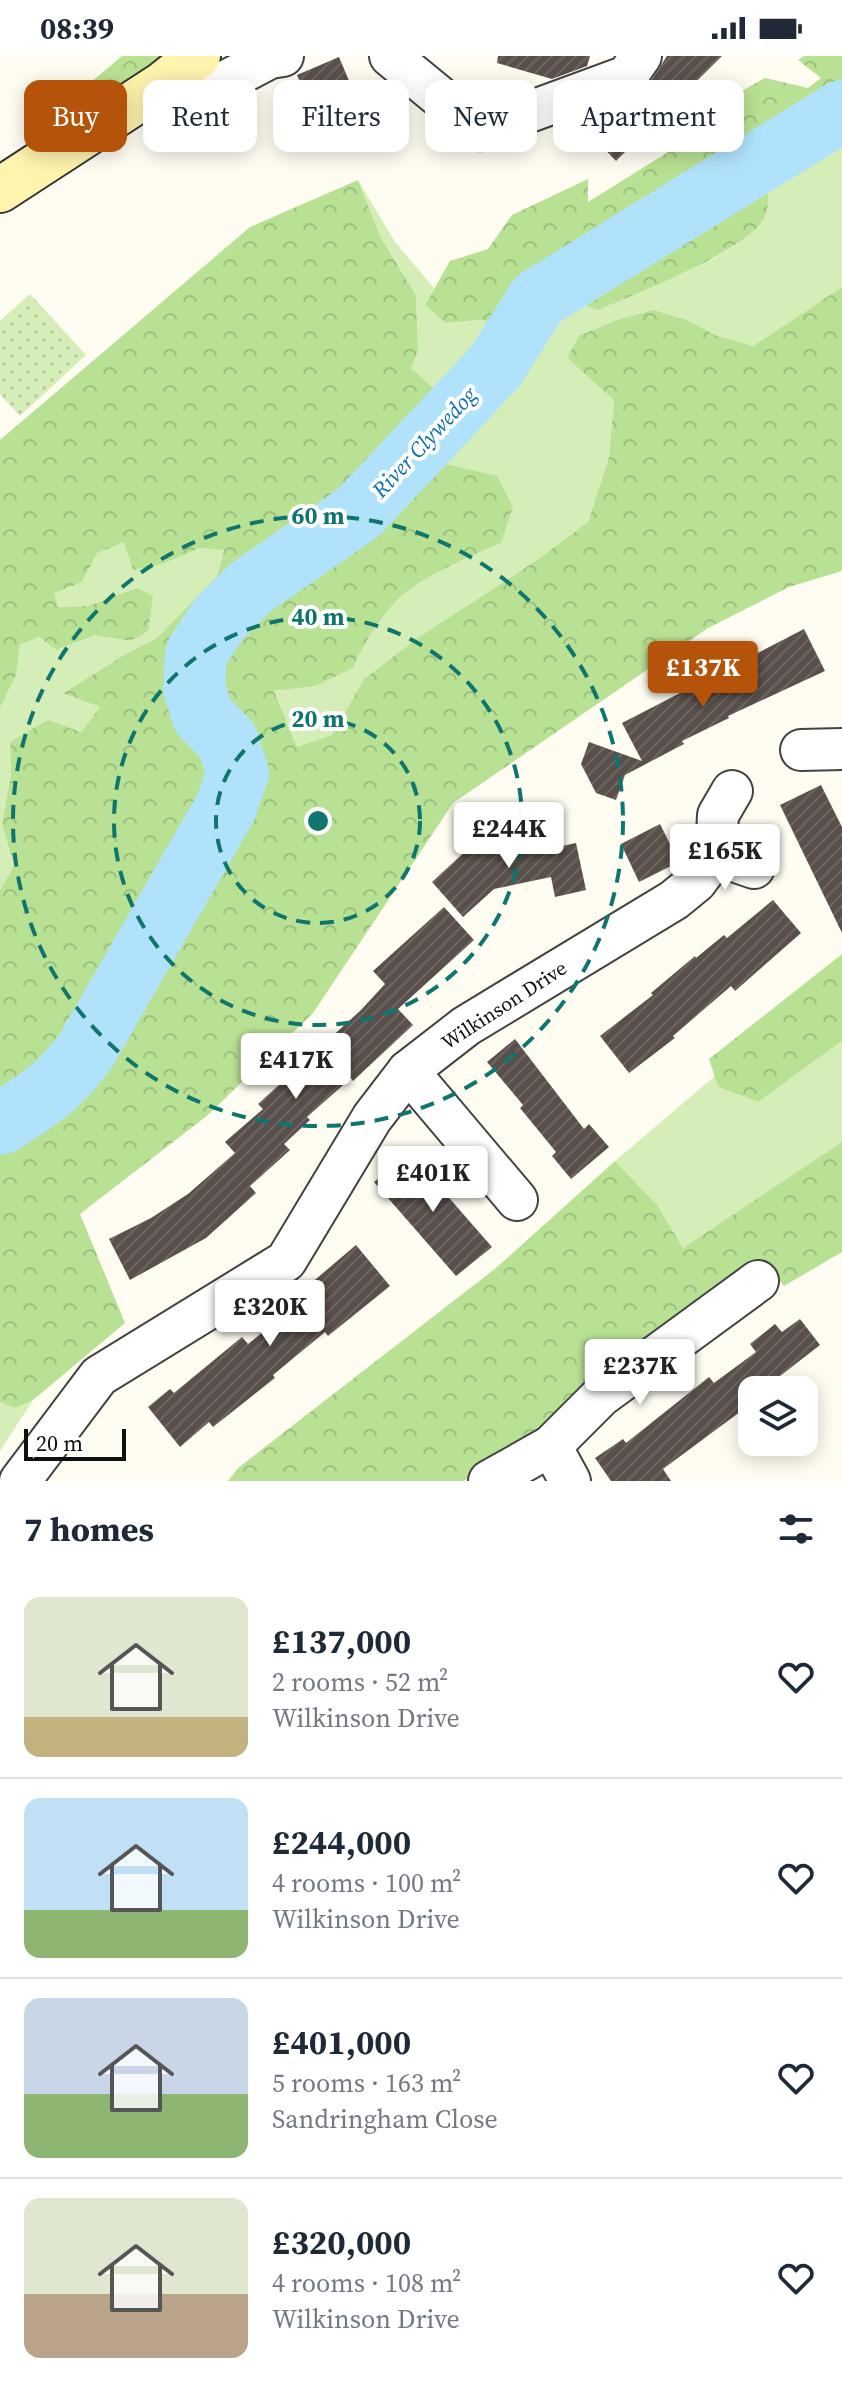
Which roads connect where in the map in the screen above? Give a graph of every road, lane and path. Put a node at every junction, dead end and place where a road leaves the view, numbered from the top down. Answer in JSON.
{"nodes":[{"id":1,"x":198,"y":56,"type":"edge"},
{"id":2,"x":283,"y":56,"type":"edge"},
{"id":3,"x":390,"y":56,"type":"edge"},
{"id":4,"x":641,"y":56,"type":"edge"},
{"id":5,"x":168,"y":80,"type":"edge"},
{"id":6,"x":228,"y":80,"type":"edge"},
{"id":7,"x":143,"y":97,"type":"edge"},
{"id":8,"x":0,"y":190,"type":"edge"},
{"id":9,"x":842,"y":749,"type":"edge"},
{"id":10,"x":801,"y":750,"type":"dead end"},
{"id":11,"x":732,"y":791,"type":"dead end"},
{"id":12,"x":716,"y":855,"type":"junction"},
{"id":13,"x":754,"y":868,"type":"dead end"},
{"id":14,"x":408,"y":1071,"type":"junction"},
{"id":15,"x":517,"y":1200,"type":"dead end"},
{"id":16,"x":758,"y":1281,"type":"dead end"},
{"id":17,"x":551,"y":1446,"type":"junction"},
{"id":18,"x":20,"y":1481,"type":"edge"},
{"id":19,"x":489,"y":1481,"type":"edge"},
{"id":20,"x":570,"y":1481,"type":"edge"}],
"edges":[{"from":1,"to":5,"type":"main road"},
{"from":2,"to":6,"type":"street"},
{"from":3,"to":4,"type":"street"},
{"from":7,"to":8,"type":"main road"},
{"from":9,"to":10,"type":"street"},
{"from":11,"to":12,"type":"street"},
{"from":12,"to":13,"type":"street"},
{"from":12,"to":14,"type":"street","name":"Wilkinson Drive"},
{"from":14,"to":15,"type":"street"},
{"from":14,"to":18,"type":"street","name":"Wilkinson Drive"},
{"from":16,"to":17,"type":"street"},
{"from":17,"to":19,"type":"street"},
{"from":17,"to":20,"type":"street"}]}
